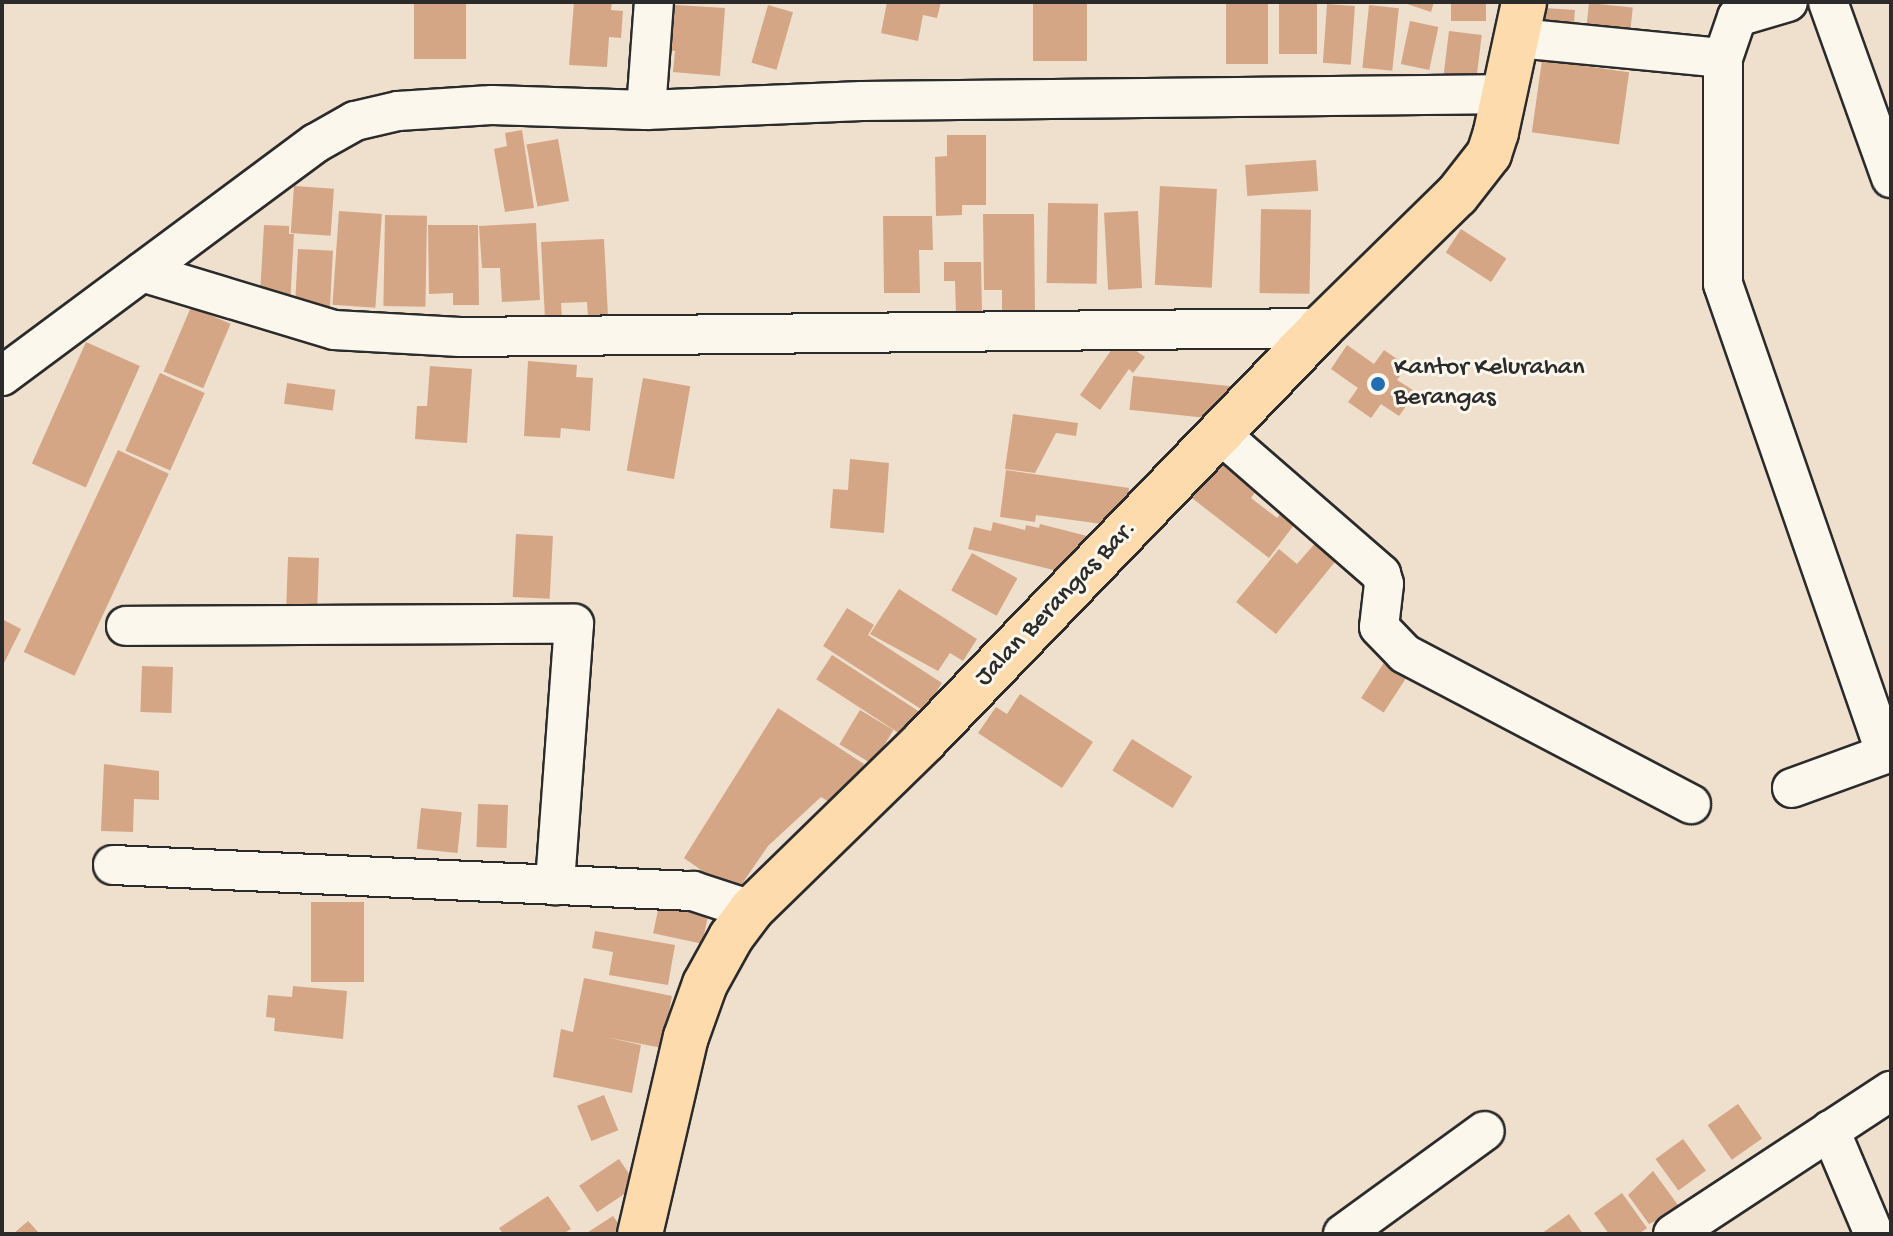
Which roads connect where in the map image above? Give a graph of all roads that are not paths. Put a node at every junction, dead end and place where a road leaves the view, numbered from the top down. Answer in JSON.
{"nodes":[{"id":1,"x":654,"y":2,"type":"edge"},
{"id":2,"x":1788,"y":2,"type":"edge"},
{"id":3,"x":1828,"y":2,"type":"edge"},
{"id":4,"x":1521,"y":20,"type":"edge"},
{"id":5,"x":1723,"y":58,"type":"junction"},
{"id":6,"x":1506,"y":94,"type":"junction"},
{"id":7,"x":646,"y":110,"type":"junction"},
{"id":8,"x":1891,"y":178,"type":"edge"},
{"id":9,"x":142,"y":272,"type":"junction"},
{"id":10,"x":1321,"y":328,"type":"junction"},
{"id":11,"x":2,"y":376,"type":"edge"},
{"id":12,"x":1219,"y":433,"type":"junction"},
{"id":13,"x":126,"y":626,"type":"dead end"},
{"id":14,"x":1888,"y":753,"type":"edge"},
{"id":15,"x":1792,"y":788,"type":"dead end"},
{"id":16,"x":1691,"y":804,"type":"dead end"},
{"id":17,"x":113,"y":865,"type":"dead end"},
{"id":18,"x":555,"y":885,"type":"junction"},
{"id":19,"x":751,"y":910,"type":"junction"},
{"id":20,"x":1891,"y":1091,"type":"edge"},
{"id":21,"x":1830,"y":1130,"type":"junction"},
{"id":22,"x":1485,"y":1131,"type":"dead end"},
{"id":23,"x":1692,"y":1228,"type":"edge"},
{"id":24,"x":640,"y":1234,"type":"edge"},
{"id":25,"x":1343,"y":1234,"type":"edge"},
{"id":26,"x":1874,"y":1234,"type":"edge"}],
"edges":[{"from":1,"to":7,"type":"street"},
{"from":2,"to":5,"type":"street"},
{"from":3,"to":8,"type":"street"},
{"from":4,"to":5,"type":"street"},
{"from":4,"to":6,"type":"main road","name":"Jalan Berangas Bar."},
{"from":5,"to":14,"type":"street"},
{"from":6,"to":7,"type":"street"},
{"from":6,"to":10,"type":"main road","name":"Jalan Berangas Bar."},
{"from":7,"to":9,"type":"street"},
{"from":9,"to":10,"type":"street"},
{"from":9,"to":11,"type":"street"},
{"from":10,"to":12,"type":"main road","name":"Jalan Berangas Bar."},
{"from":12,"to":16,"type":"street"},
{"from":12,"to":19,"type":"main road","name":"Jalan Berangas Bar."},
{"from":13,"to":18,"type":"street"},
{"from":14,"to":15,"type":"street"},
{"from":17,"to":18,"type":"street"},
{"from":18,"to":19,"type":"street"},
{"from":19,"to":24,"type":"main road","name":"Jalan Berangas Bar."},
{"from":20,"to":21,"type":"street"},
{"from":21,"to":23,"type":"street"},
{"from":21,"to":26,"type":"street"},
{"from":22,"to":25,"type":"street"}]}
